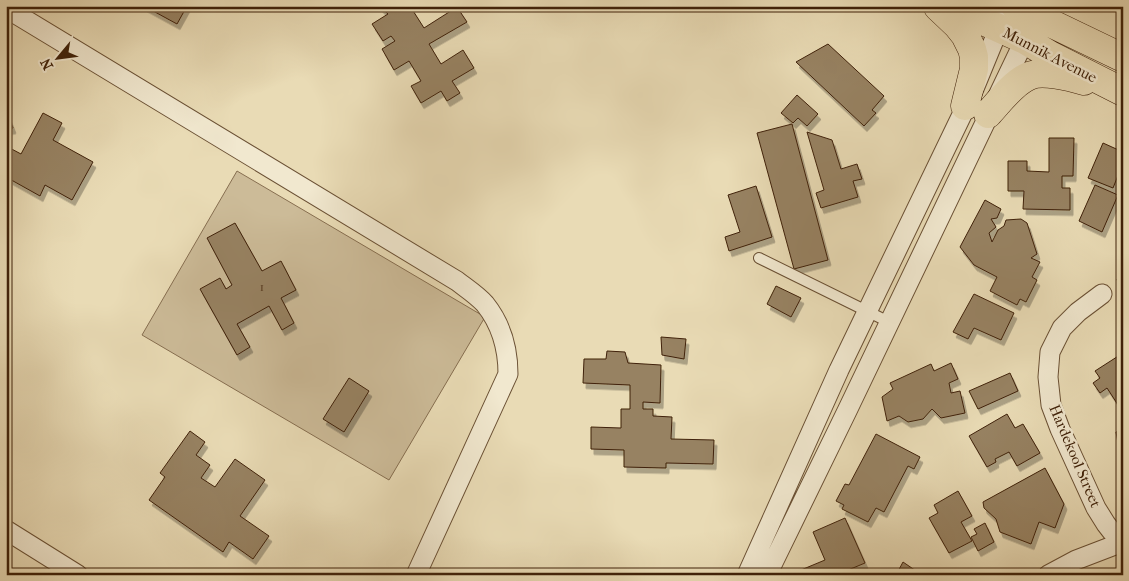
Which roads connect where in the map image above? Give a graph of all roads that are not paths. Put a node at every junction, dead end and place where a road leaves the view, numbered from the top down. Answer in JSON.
{"nodes":[{"id":1,"x":937,"y":6,"type":"edge"},
{"id":2,"x":950,"y":6,"type":"edge"},
{"id":3,"x":6,"y":8,"type":"edge"},
{"id":4,"x":1025,"y":11,"type":"edge"},
{"id":5,"x":1004,"y":18,"type":"edge"},
{"id":6,"x":1025,"y":40,"type":"junction"},
{"id":7,"x":1121,"y":56,"type":"edge"},
{"id":8,"x":1123,"y":93,"type":"edge"},
{"id":9,"x":977,"y":110,"type":"junction"},
{"id":10,"x":759,"y":258,"type":"dead end"},
{"id":11,"x":1102,"y":294,"type":"dead end"},
{"id":12,"x":867,"y":312,"type":"junction"},
{"id":13,"x":889,"y":322,"type":"junction"},
{"id":14,"x":825,"y":402,"type":"junction"},
{"id":15,"x":847,"y":411,"type":"junction"},
{"id":16,"x":6,"y":530,"type":"edge"},
{"id":17,"x":1122,"y":542,"type":"edge"},
{"id":18,"x":78,"y":575,"type":"edge"},
{"id":19,"x":416,"y":575,"type":"edge"},
{"id":20,"x":747,"y":575,"type":"edge"},
{"id":21,"x":767,"y":575,"type":"edge"},
{"id":22,"x":1048,"y":575,"type":"edge"}],
"edges":[{"from":1,"to":9,"type":"main road"},
{"from":2,"to":5,"type":"main road","name":"Munnik Avenue"},
{"from":3,"to":19,"type":"street"},
{"from":4,"to":6,"type":"street"},
{"from":4,"to":7,"type":"main road","name":"Munnik Avenue"},
{"from":5,"to":6,"type":"main road","name":"Munnik Avenue"},
{"from":5,"to":9,"type":"street"},
{"from":6,"to":8,"type":"main road","name":"Munnik Avenue"},
{"from":6,"to":9,"type":"street"},
{"from":8,"to":9,"type":"main road"},
{"from":9,"to":12,"type":"street"},
{"from":9,"to":13,"type":"street"},
{"from":10,"to":12,"type":"lane"},
{"from":11,"to":17,"type":"street","name":"Hardekool Street"},
{"from":12,"to":13,"type":"lane"},
{"from":12,"to":14,"type":"street"},
{"from":13,"to":15,"type":"street"},
{"from":14,"to":15,"type":"street"},
{"from":14,"to":20,"type":"street"},
{"from":15,"to":21,"type":"street"},
{"from":16,"to":18,"type":"street"},
{"from":17,"to":22,"type":"street"}]}
